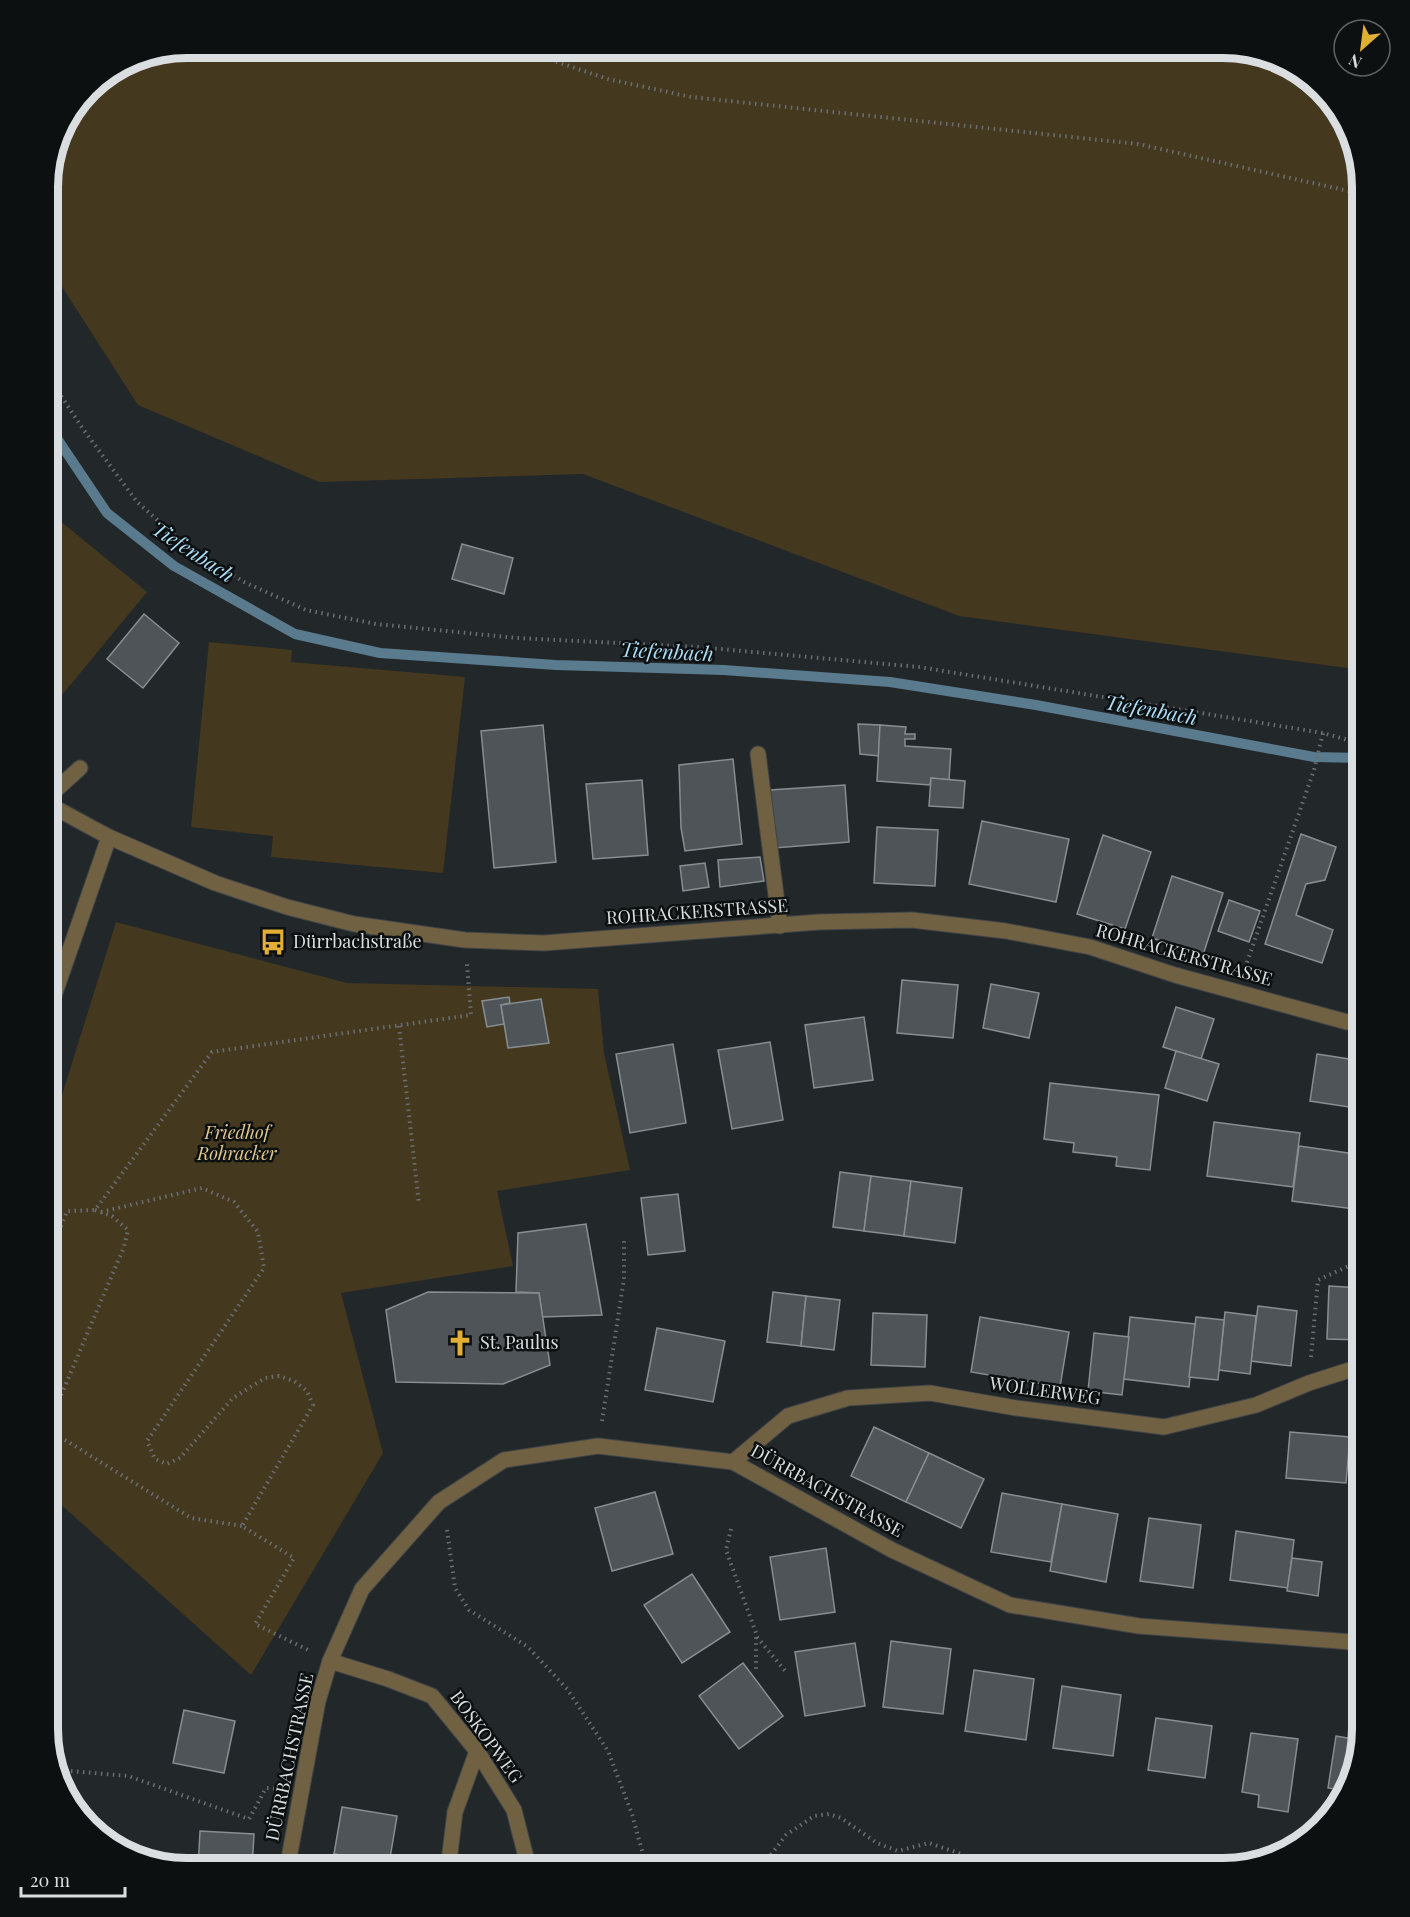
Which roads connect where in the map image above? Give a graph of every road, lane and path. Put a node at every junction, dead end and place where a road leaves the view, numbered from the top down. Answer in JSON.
{"nodes":[{"id":1,"x":548,"y":59,"type":"edge"},
{"id":2,"x":1352,"y":192,"type":"edge"},
{"id":3,"x":59,"y":392,"type":"edge"},
{"id":4,"x":1323,"y":733,"type":"junction"},
{"id":5,"x":1352,"y":741,"type":"edge"},
{"id":6,"x":758,"y":754,"type":"dead end"},
{"id":7,"x":80,"y":768,"type":"dead end"},
{"id":8,"x":59,"y":787,"type":"edge"},
{"id":9,"x":59,"y":810,"type":"edge"},
{"id":10,"x":109,"y":837,"type":"junction"},
{"id":11,"x":780,"y":926,"type":"junction"},
{"id":12,"x":468,"y":970,"type":"dead end"},
{"id":13,"x":58,"y":983,"type":"edge"},
{"id":14,"x":1236,"y":992,"type":"junction"},
{"id":15,"x":1352,"y":1022,"type":"edge"},
{"id":16,"x":399,"y":1026,"type":"junction"},
{"id":17,"x":419,"y":1204,"type":"dead end"},
{"id":18,"x":94,"y":1210,"type":"junction"},
{"id":19,"x":101,"y":1212,"type":"junction"},
{"id":20,"x":58,"y":1233,"type":"edge"},
{"id":21,"x":624,"y":1240,"type":"dead end"},
{"id":22,"x":1352,"y":1265,"type":"edge"},
{"id":23,"x":1352,"y":1369,"type":"edge"},
{"id":24,"x":1309,"y":1383,"type":"junction"},
{"id":25,"x":58,"y":1402,"type":"edge"},
{"id":26,"x":58,"y":1436,"type":"edge"},
{"id":27,"x":598,"y":1446,"type":"junction"},
{"id":28,"x":733,"y":1462,"type":"junction"},
{"id":29,"x":439,"y":1503,"type":"junction"},
{"id":30,"x":242,"y":1526,"type":"junction"},
{"id":31,"x":731,"y":1529,"type":"dead end"},
{"id":32,"x":756,"y":1636,"type":"junction"},
{"id":33,"x":1352,"y":1643,"type":"edge"},
{"id":34,"x":330,"y":1661,"type":"junction"},
{"id":35,"x":756,"y":1672,"type":"dead end"},
{"id":36,"x":786,"y":1672,"type":"dead end"},
{"id":37,"x":477,"y":1751,"type":"junction"},
{"id":38,"x":65,"y":1771,"type":"edge"},
{"id":39,"x":301,"y":1793,"type":"junction"},
{"id":40,"x":289,"y":1858,"type":"edge"},
{"id":41,"x":449,"y":1858,"type":"edge"},
{"id":42,"x":526,"y":1858,"type":"edge"},
{"id":43,"x":644,"y":1858,"type":"edge"},
{"id":44,"x":768,"y":1858,"type":"edge"},
{"id":45,"x":965,"y":1858,"type":"edge"}],
"edges":[{"from":1,"to":2,"type":"path"},
{"from":3,"to":4,"type":"path"},
{"from":4,"to":5,"type":"path"},
{"from":4,"to":14,"type":"path"},
{"from":6,"to":11,"type":"street"},
{"from":7,"to":8,"type":"street"},
{"from":9,"to":10,"type":"street","name":"ROHRACKERSTRASSE"},
{"from":10,"to":11,"type":"street","name":"ROHRACKERSTRASSE"},
{"from":10,"to":13,"type":"street"},
{"from":11,"to":14,"type":"street","name":"ROHRACKERSTRASSE"},
{"from":12,"to":16,"type":"path"},
{"from":14,"to":15,"type":"street","name":"ROHRACKERSTRASSE"},
{"from":16,"to":17,"type":"path"},
{"from":16,"to":18,"type":"path"},
{"from":18,"to":19,"type":"path"},
{"from":18,"to":20,"type":"path"},
{"from":19,"to":25,"type":"path"},
{"from":19,"to":30,"type":"path"},
{"from":21,"to":27,"type":"path"},
{"from":22,"to":24,"type":"path"},
{"from":23,"to":24,"type":"street","name":"WOLLERWEG"},
{"from":24,"to":28,"type":"street","name":"WOLLERWEG"},
{"from":26,"to":30,"type":"path"},
{"from":27,"to":28,"type":"street","name":"DÜRRBACHSTRASSE"},
{"from":27,"to":29,"type":"street","name":"DÜRRBACHSTRASSE"},
{"from":28,"to":33,"type":"street","name":"DÜRRBACHSTRASSE"},
{"from":29,"to":34,"type":"street","name":"DÜRRBACHSTRASSE"},
{"from":29,"to":43,"type":"path"},
{"from":30,"to":34,"type":"path"},
{"from":31,"to":32,"type":"path"},
{"from":32,"to":35,"type":"path"},
{"from":32,"to":36,"type":"path"},
{"from":34,"to":37,"type":"street","name":"BOSKOPWEG"},
{"from":34,"to":39,"type":"street","name":"DÜRRBACHSTRASSE"},
{"from":37,"to":41,"type":"street"},
{"from":37,"to":42,"type":"street","name":"BOSKOPWEG"},
{"from":38,"to":39,"type":"path"},
{"from":39,"to":40,"type":"street","name":"DÜRRBACHSTRASSE"},
{"from":44,"to":45,"type":"path"}]}
